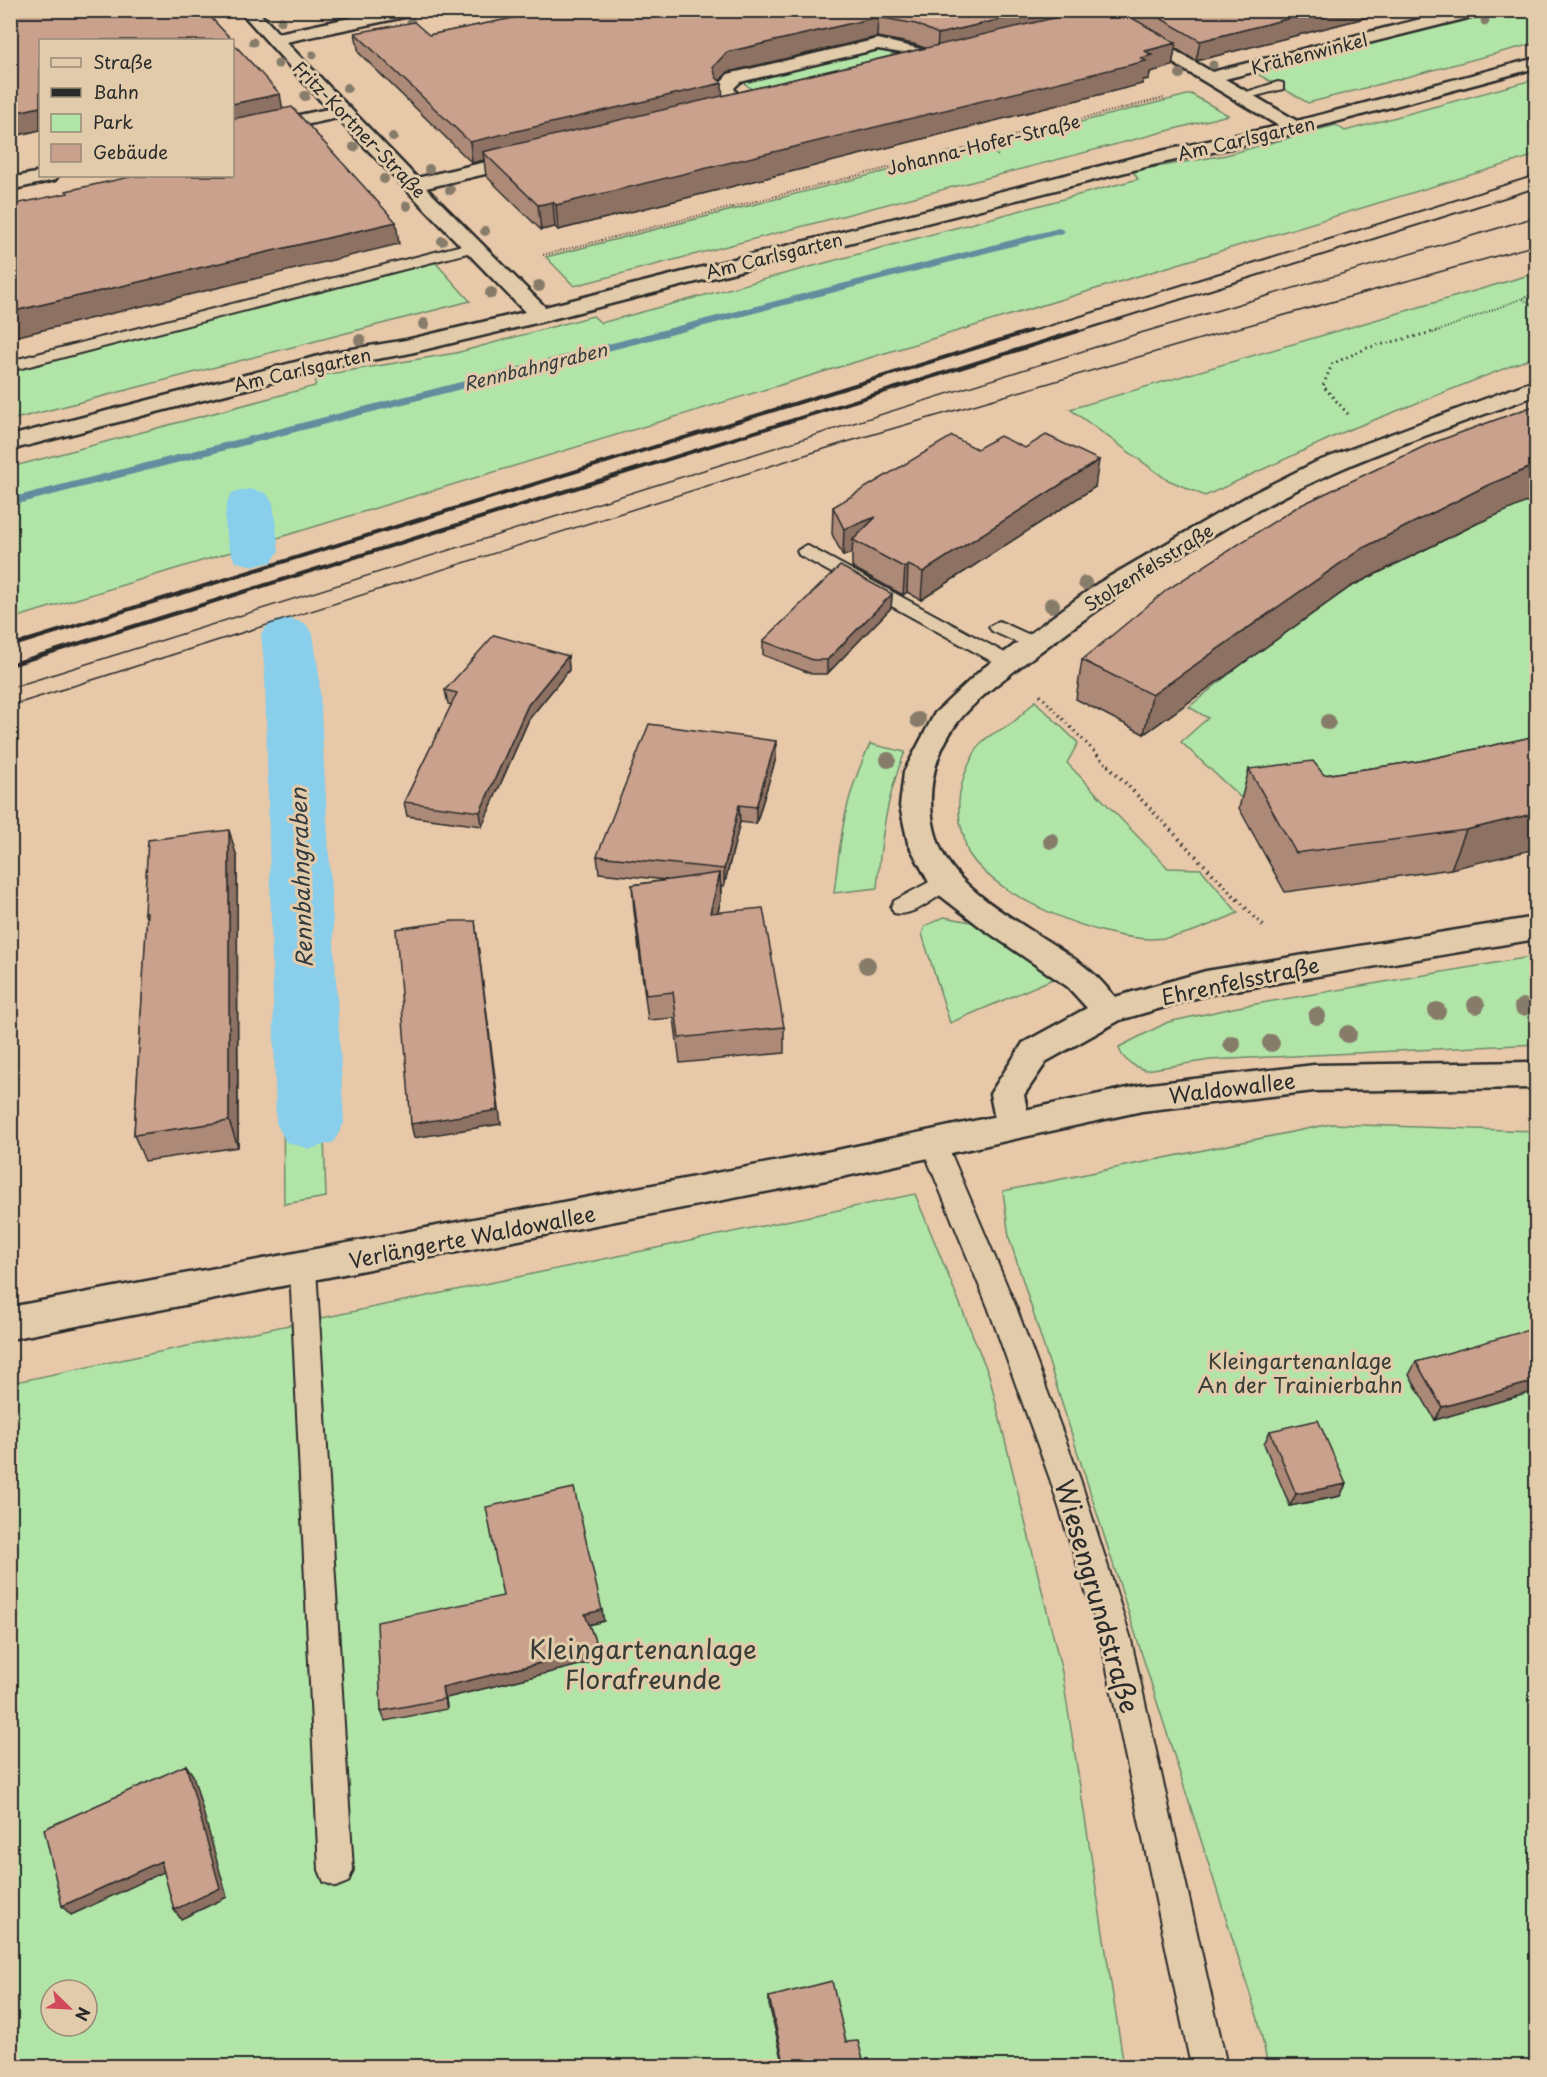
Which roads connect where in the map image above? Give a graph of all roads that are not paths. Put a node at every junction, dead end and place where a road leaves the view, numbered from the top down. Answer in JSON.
{"nodes":[{"id":1,"x":247,"y":10,"type":"edge"},
{"id":2,"x":414,"y":10,"type":"edge"},
{"id":3,"x":1478,"y":10,"type":"edge"},
{"id":4,"x":1132,"y":16,"type":"edge"},
{"id":5,"x":1089,"y":19,"type":"edge"},
{"id":6,"x":1110,"y":21,"type":"junction"},
{"id":7,"x":274,"y":39,"type":"junction"},
{"id":8,"x":959,"y":58,"type":"edge"},
{"id":9,"x":936,"y":63,"type":"junction"},
{"id":10,"x":1536,"y":63,"type":"edge"},
{"id":11,"x":913,"y":69,"type":"edge"},
{"id":12,"x":1209,"y":78,"type":"junction"},
{"id":13,"x":1278,"y":86,"type":"dead end"},
{"id":14,"x":1241,"y":96,"type":"junction"},
{"id":15,"x":766,"y":104,"type":"edge"},
{"id":16,"x":744,"y":109,"type":"junction"},
{"id":17,"x":341,"y":112,"type":"junction"},
{"id":18,"x":721,"y":114,"type":"edge"},
{"id":19,"x":1294,"y":128,"type":"junction"},
{"id":20,"x":234,"y":135,"type":"edge"},
{"id":21,"x":548,"y":154,"type":"edge"},
{"id":22,"x":43,"y":177,"type":"edge"},
{"id":23,"x":10,"y":184,"type":"edge"},
{"id":24,"x":413,"y":185,"type":"junction"},
{"id":25,"x":474,"y":247,"type":"junction"},
{"id":26,"x":540,"y":315,"type":"junction"},
{"id":27,"x":10,"y":366,"type":"edge"},
{"id":28,"x":1536,"y":387,"type":"edge"},
{"id":29,"x":10,"y":442,"type":"edge"},
{"id":30,"x":806,"y":551,"type":"dead end"},
{"id":31,"x":999,"y":627,"type":"dead end"},
{"id":32,"x":1034,"y":644,"type":"junction"},
{"id":33,"x":1000,"y":669,"type":"junction"},
{"id":34,"x":944,"y":882,"type":"junction"},
{"id":35,"x":902,"y":907,"type":"dead end"},
{"id":36,"x":1536,"y":928,"type":"edge"},
{"id":37,"x":1109,"y":1011,"type":"junction"},
{"id":38,"x":1536,"y":1075,"type":"edge"},
{"id":39,"x":1013,"y":1124,"type":"junction"},
{"id":40,"x":933,"y":1142,"type":"junction"},
{"id":41,"x":303,"y":1269,"type":"junction"},
{"id":42,"x":10,"y":1323,"type":"edge"},
{"id":43,"x":336,"y":1870,"type":"dead end"},
{"id":44,"x":1209,"y":2067,"type":"edge"}],
"edges":[{"from":1,"to":7,"type":"street","name":"Fritz-Kortner-Straße"},
{"from":2,"to":7,"type":"street"},
{"from":3,"to":12,"type":"street","name":"Krähenwinkel"},
{"from":4,"to":6,"type":"street"},
{"from":5,"to":6,"type":"street"},
{"from":6,"to":12,"type":"street"},
{"from":7,"to":17,"type":"street","name":"Fritz-Kortner-Straße"},
{"from":8,"to":9,"type":"street"},
{"from":9,"to":11,"type":"street"},
{"from":9,"to":16,"type":"street"},
{"from":10,"to":19,"type":"street","name":"Am Carlsgarten"},
{"from":12,"to":14,"type":"street"},
{"from":13,"to":14,"type":"lane"},
{"from":14,"to":19,"type":"street"},
{"from":15,"to":16,"type":"street"},
{"from":16,"to":18,"type":"street"},
{"from":17,"to":20,"type":"street"},
{"from":17,"to":24,"type":"street","name":"Fritz-Kortner-Straße"},
{"from":19,"to":26,"type":"street","name":"Am Carlsgarten"},
{"from":21,"to":24,"type":"street"},
{"from":22,"to":23,"type":"street"},
{"from":24,"to":25,"type":"street","name":"Fritz-Kortner-Straße"},
{"from":25,"to":26,"type":"street","name":"Fritz-Kortner-Straße"},
{"from":25,"to":27,"type":"lane"},
{"from":26,"to":29,"type":"street","name":"Am Carlsgarten"},
{"from":28,"to":32,"type":"street","name":"Stolzenfelsstraße"},
{"from":30,"to":33,"type":"lane"},
{"from":31,"to":32,"type":"lane"},
{"from":32,"to":33,"type":"street","name":"Stolzenfelsstraße"},
{"from":33,"to":34,"type":"street","name":"Stolzenfelsstraße"},
{"from":34,"to":35,"type":"lane"},
{"from":34,"to":37,"type":"street","name":"Stolzenfelsstraße"},
{"from":36,"to":37,"type":"street","name":"Ehrenfelsstraße"},
{"from":37,"to":39,"type":"street","name":"Ehrenfelsstraße"},
{"from":38,"to":39,"type":"street","name":"Waldowallee"},
{"from":39,"to":40,"type":"street","name":"Waldowallee"},
{"from":40,"to":41,"type":"street","name":"Verlängerte Waldowallee"},
{"from":40,"to":44,"type":"lane","name":"Wiesengrundstraße"},
{"from":41,"to":42,"type":"street","name":"Verlängerte Waldowallee"},
{"from":41,"to":43,"type":"lane"}]}
